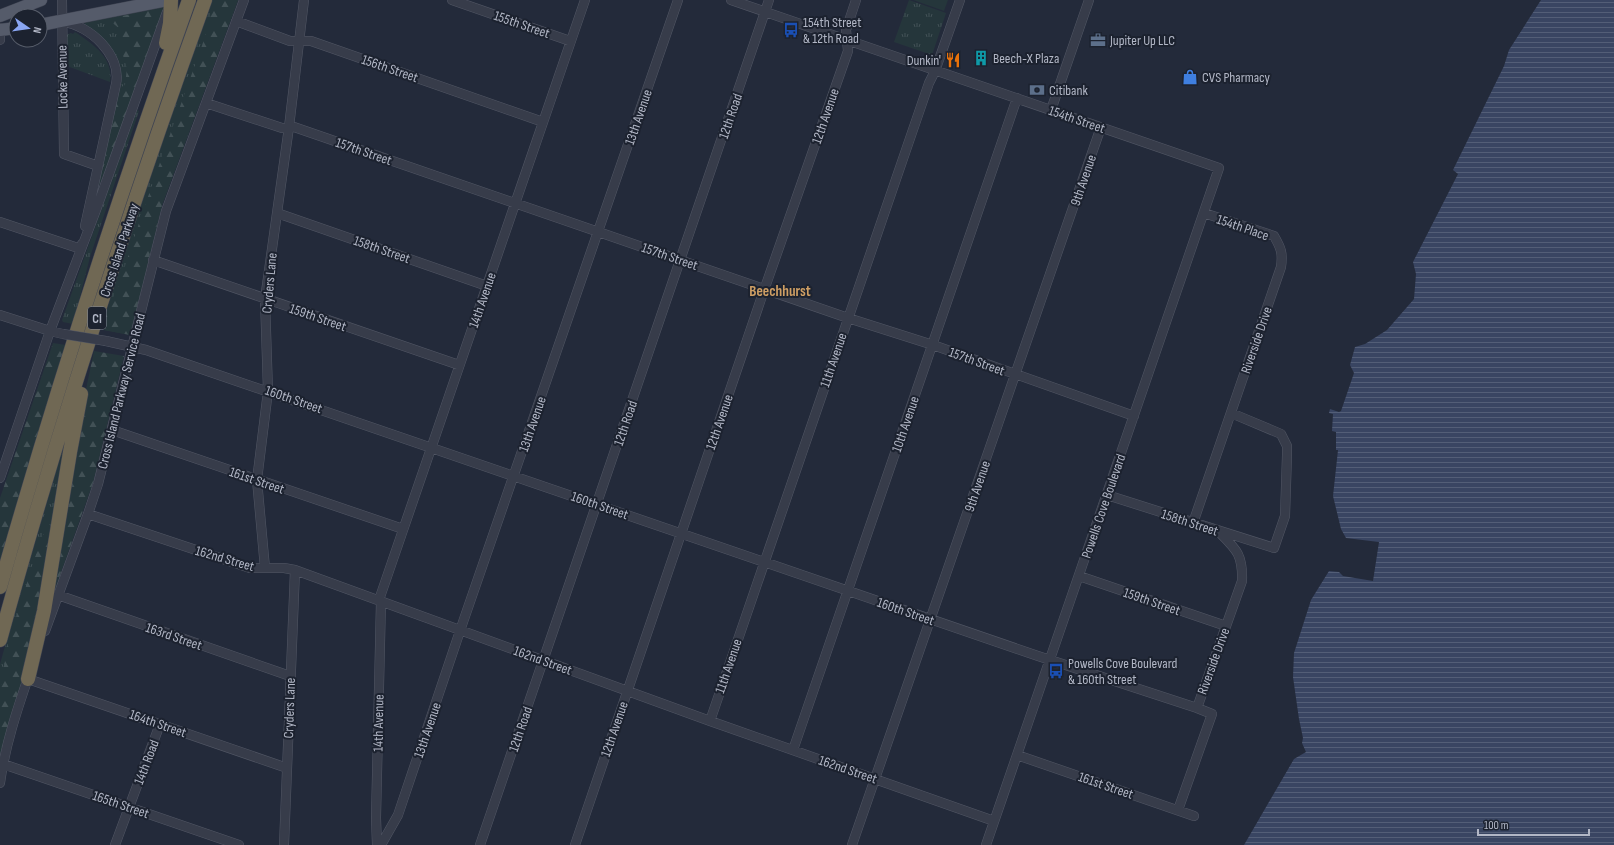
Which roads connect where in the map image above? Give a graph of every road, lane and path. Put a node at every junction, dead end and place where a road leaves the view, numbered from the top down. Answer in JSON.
{"nodes":[{"id":1,"x":40,"y":0,"type":"edge"},
{"id":2,"x":62,"y":0,"type":"edge"},
{"id":3,"x":166,"y":0,"type":"edge"},
{"id":4,"x":189,"y":0,"type":"edge"},
{"id":5,"x":205,"y":0,"type":"edge"},
{"id":6,"x":244,"y":0,"type":"edge"},
{"id":7,"x":304,"y":0,"type":"edge"},
{"id":8,"x":452,"y":0,"type":"edge"},
{"id":9,"x":584,"y":0,"type":"edge"},
{"id":10,"x":678,"y":0,"type":"edge"},
{"id":11,"x":731,"y":0,"type":"edge"},
{"id":12,"x":769,"y":0,"type":"edge"},
{"id":13,"x":856,"y":0,"type":"edge"},
{"id":14,"x":960,"y":0,"type":"edge"},
{"id":15,"x":1089,"y":0,"type":"edge"},
{"id":16,"x":766,"y":12,"type":"junction"},
{"id":17,"x":0,"y":16,"type":"edge"},
{"id":18,"x":236,"y":21,"type":"junction"},
{"id":19,"x":62,"y":22,"type":"junction"},
{"id":20,"x":48,"y":24,"type":"edge"},
{"id":21,"x":0,"y":29,"type":"edge"},
{"id":22,"x":0,"y":40,"type":"edge"},
{"id":23,"x":298,"y":40,"type":"junction"},
{"id":24,"x":847,"y":40,"type":"junction"},
{"id":25,"x":570,"y":41,"type":"junction"},
{"id":26,"x":936,"y":71,"type":"junction"},
{"id":27,"x":1017,"y":98,"type":"junction"},
{"id":28,"x":206,"y":103,"type":"junction"},
{"id":29,"x":1051,"y":110,"type":"junction"},
{"id":30,"x":543,"y":122,"type":"junction"},
{"id":31,"x":1101,"y":127,"type":"junction"},
{"id":32,"x":289,"y":128,"type":"junction"},
{"id":33,"x":98,"y":166,"type":"junction"},
{"id":34,"x":1219,"y":168,"type":"joint"},
{"id":35,"x":123,"y":189,"type":"junction"},
{"id":36,"x":515,"y":203,"type":"junction"},
{"id":37,"x":277,"y":213,"type":"junction"},
{"id":38,"x":1204,"y":213,"type":"junction"},
{"id":39,"x":0,"y":222,"type":"edge"},
{"id":40,"x":598,"y":231,"type":"junction"},
{"id":41,"x":80,"y":249,"type":"junction"},
{"id":42,"x":154,"y":260,"type":"junction"},
{"id":43,"x":681,"y":260,"type":"junction"},
{"id":44,"x":1281,"y":267,"type":"joint"},
{"id":45,"x":487,"y":286,"type":"junction"},
{"id":46,"x":764,"y":289,"type":"junction"},
{"id":47,"x":265,"y":299,"type":"junction"},
{"id":48,"x":0,"y":315,"type":"edge"},
{"id":49,"x":848,"y":318,"type":"junction"},
{"id":50,"x":95,"y":323,"type":"junction"},
{"id":51,"x":50,"y":331,"type":"junction"},
{"id":52,"x":932,"y":345,"type":"junction"},
{"id":53,"x":132,"y":346,"type":"junction"},
{"id":54,"x":459,"y":365,"type":"junction"},
{"id":55,"x":1015,"y":375,"type":"junction"},
{"id":56,"x":268,"y":391,"type":"junction"},
{"id":57,"x":1231,"y":413,"type":"junction"},
{"id":58,"x":1134,"y":416,"type":"junction"},
{"id":59,"x":112,"y":430,"type":"junction"},
{"id":60,"x":431,"y":447,"type":"junction"},
{"id":61,"x":514,"y":476,"type":"junction"},
{"id":62,"x":0,"y":478,"type":"edge"},
{"id":63,"x":257,"y":480,"type":"junction"},
{"id":64,"x":1107,"y":495,"type":"junction"},
{"id":65,"x":597,"y":504,"type":"junction"},
{"id":66,"x":88,"y":514,"type":"junction"},
{"id":67,"x":1193,"y":523,"type":"junction"},
{"id":68,"x":403,"y":529,"type":"junction"},
{"id":69,"x":1217,"y":530,"type":"junction"},
{"id":70,"x":681,"y":533,"type":"junction"},
{"id":71,"x":764,"y":562,"type":"junction"},
{"id":72,"x":265,"y":568,"type":"junction"},
{"id":73,"x":294,"y":570,"type":"junction"},
{"id":74,"x":1079,"y":576,"type":"junction"},
{"id":75,"x":0,"y":587,"type":"edge"},
{"id":76,"x":848,"y":590,"type":"junction"},
{"id":77,"x":58,"y":596,"type":"junction"},
{"id":78,"x":380,"y":601,"type":"junction"},
{"id":79,"x":932,"y":619,"type":"junction"},
{"id":80,"x":1226,"y":626,"type":"junction"},
{"id":81,"x":460,"y":630,"type":"junction"},
{"id":82,"x":0,"y":640,"type":"edge"},
{"id":83,"x":544,"y":660,"type":"junction"},
{"id":84,"x":1050,"y":660,"type":"junction"},
{"id":85,"x":290,"y":676,"type":"junction"},
{"id":86,"x":28,"y":679,"type":"junction"},
{"id":87,"x":627,"y":690,"type":"junction"},
{"id":88,"x":1197,"y":708,"type":"junction"},
{"id":89,"x":710,"y":721,"type":"junction"},
{"id":90,"x":160,"y":724,"type":"junction"},
{"id":91,"x":793,"y":750,"type":"junction"},
{"id":92,"x":1018,"y":755,"type":"junction"},
{"id":93,"x":3,"y":764,"type":"junction"},
{"id":94,"x":287,"y":768,"type":"junction"},
{"id":95,"x":875,"y":779,"type":"junction"},
{"id":96,"x":0,"y":783,"type":"edge"},
{"id":97,"x":129,"y":806,"type":"junction"},
{"id":98,"x":1178,"y":810,"type":"junction"},
{"id":99,"x":1194,"y":816,"type":"dead end"},
{"id":100,"x":994,"y":821,"type":"junction"},
{"id":101,"x":115,"y":845,"type":"edge"},
{"id":102,"x":239,"y":845,"type":"edge"},
{"id":103,"x":284,"y":845,"type":"edge"},
{"id":104,"x":377,"y":845,"type":"edge"},
{"id":105,"x":381,"y":845,"type":"edge"},
{"id":106,"x":480,"y":845,"type":"edge"},
{"id":107,"x":575,"y":845,"type":"edge"},
{"id":108,"x":852,"y":845,"type":"edge"},
{"id":109,"x":986,"y":845,"type":"edge"}],
"edges":[{"from":1,"to":17,"type":"main road"},
{"from":2,"to":19,"type":"street","name":"Locke Avenue"},
{"from":3,"to":19,"type":"main road"},
{"from":3,"to":35,"type":"highway"},
{"from":3,"to":41,"type":"street"},
{"from":4,"to":35,"type":"highway","name":"Cross Island Parkway","number":"CI"},
{"from":5,"to":50,"type":"highway","name":"Cross Island Parkway","number":"CI"},
{"from":6,"to":18,"type":"street","name":"Cross Island Parkway Service Road"},
{"from":7,"to":23,"type":"street","name":"Cryders Lane"},
{"from":8,"to":25,"type":"street","name":"155th Street"},
{"from":9,"to":25,"type":"street","name":"14th Avenue"},
{"from":10,"to":40,"type":"street","name":"13th Avenue"},
{"from":11,"to":16,"type":"street","name":"154th Street"},
{"from":12,"to":16,"type":"street","name":"12th Road"},
{"from":13,"to":24,"type":"street","name":"12th Avenue"},
{"from":14,"to":26,"type":"street","name":"11th Avenue"},
{"from":15,"to":29,"type":"street"},
{"from":16,"to":24,"type":"street","name":"154th Street"},
{"from":16,"to":43,"type":"street","name":"12th Road"},
{"from":18,"to":23,"type":"street","name":"156th Street"},
{"from":18,"to":28,"type":"street","name":"Cross Island Parkway Service Road"},
{"from":19,"to":20,"type":"main road"},
{"from":19,"to":33,"type":"street","name":"Locke Avenue"},
{"from":19,"to":33,"type":"street"},
{"from":21,"to":22,"type":"street"},
{"from":23,"to":30,"type":"street","name":"156th Street"},
{"from":23,"to":32,"type":"street","name":"Cryders Lane"},
{"from":24,"to":26,"type":"street","name":"154th Street"},
{"from":24,"to":46,"type":"street","name":"12th Avenue"},
{"from":25,"to":30,"type":"street","name":"14th Avenue"},
{"from":26,"to":27,"type":"street","name":"154th Street"},
{"from":26,"to":49,"type":"street","name":"11th Avenue"},
{"from":27,"to":29,"type":"street","name":"154th Street"},
{"from":27,"to":52,"type":"street","name":"10th Avenue"},
{"from":28,"to":32,"type":"street","name":"157th Street"},
{"from":28,"to":42,"type":"street","name":"Cross Island Parkway Service Road"},
{"from":29,"to":31,"type":"street","name":"154th Street"},
{"from":30,"to":36,"type":"street","name":"14th Avenue"},
{"from":31,"to":34,"type":"street","name":"154th Street"},
{"from":31,"to":55,"type":"street","name":"9th Avenue"},
{"from":32,"to":36,"type":"street","name":"157th Street"},
{"from":32,"to":37,"type":"street","name":"Cryders Lane"},
{"from":33,"to":41,"type":"street"},
{"from":34,"to":38,"type":"street","name":"Powells Cove Boulevard"},
{"from":35,"to":75,"type":"highway","name":"Cross Island Parkway","number":"CI"},
{"from":36,"to":40,"type":"street","name":"157th Street"},
{"from":36,"to":45,"type":"street","name":"14th Avenue"},
{"from":37,"to":45,"type":"street","name":"158th Street"},
{"from":37,"to":47,"type":"street","name":"Cryders Lane"},
{"from":38,"to":44,"type":"street","name":"154th Place"},
{"from":38,"to":58,"type":"street","name":"Powells Cove Boulevard"},
{"from":39,"to":41,"type":"street"},
{"from":40,"to":43,"type":"street","name":"157th Street"},
{"from":40,"to":61,"type":"street","name":"13th Avenue"},
{"from":41,"to":51,"type":"street"},
{"from":42,"to":47,"type":"street","name":"159th Street"},
{"from":42,"to":53,"type":"street","name":"Cross Island Parkway Service Road"},
{"from":43,"to":46,"type":"street","name":"157th Street"},
{"from":43,"to":65,"type":"street","name":"12th Road"},
{"from":44,"to":57,"type":"street","name":"Riverside Drive"},
{"from":45,"to":54,"type":"street","name":"14th Avenue"},
{"from":46,"to":49,"type":"street","name":"157th Street"},
{"from":46,"to":70,"type":"street","name":"12th Avenue"},
{"from":47,"to":54,"type":"street","name":"159th Street"},
{"from":47,"to":56,"type":"street","name":"Cryders Lane"},
{"from":48,"to":51,"type":"street","name":"160th Street"},
{"from":49,"to":52,"type":"street","name":"157th Street"},
{"from":49,"to":71,"type":"street","name":"11th Avenue"},
{"from":50,"to":82,"type":"highway","name":"Cross Island Parkway","number":"CI"},
{"from":50,"to":86,"type":"highway"},
{"from":51,"to":53,"type":"street","name":"160th Street","bridge":true},
{"from":51,"to":62,"type":"street"},
{"from":52,"to":55,"type":"street","name":"157th Street"},
{"from":52,"to":76,"type":"street","name":"10th Avenue"},
{"from":53,"to":56,"type":"street","name":"160th Street"},
{"from":53,"to":59,"type":"street","name":"Cross Island Parkway Service Road"},
{"from":54,"to":60,"type":"street","name":"14th Avenue"},
{"from":55,"to":58,"type":"street","name":"157th Street"},
{"from":55,"to":79,"type":"street","name":"9th Avenue"},
{"from":56,"to":60,"type":"street","name":"160th Street"},
{"from":56,"to":63,"type":"street","name":"Cryders Lane"},
{"from":57,"to":67,"type":"street","name":"Riverside Drive"},
{"from":57,"to":69,"type":"street","name":"158th Street"},
{"from":58,"to":64,"type":"street","name":"Powells Cove Boulevard"},
{"from":59,"to":63,"type":"street","name":"161st Street"},
{"from":59,"to":66,"type":"street","name":"Cross Island Parkway Service Road"},
{"from":60,"to":61,"type":"street","name":"160th Street"},
{"from":60,"to":68,"type":"street","name":"14th Avenue"},
{"from":61,"to":65,"type":"street","name":"160th Street"},
{"from":61,"to":81,"type":"street","name":"13th Avenue"},
{"from":63,"to":68,"type":"street","name":"161st Street"},
{"from":63,"to":72,"type":"street","name":"Cryders Lane"},
{"from":64,"to":67,"type":"street","name":"158th Street"},
{"from":64,"to":74,"type":"street","name":"Powells Cove Boulevard"},
{"from":65,"to":70,"type":"street","name":"160th Street"},
{"from":65,"to":83,"type":"street","name":"12th Road"},
{"from":66,"to":72,"type":"street","name":"162nd Street"},
{"from":66,"to":77,"type":"street","name":"Cross Island Parkway Service Road"},
{"from":67,"to":69,"type":"street","name":"158th Street"},
{"from":68,"to":78,"type":"street","name":"14th Avenue"},
{"from":69,"to":80,"type":"street","name":"Riverside Drive"},
{"from":70,"to":71,"type":"street","name":"160th Street"},
{"from":70,"to":87,"type":"street","name":"12th Avenue"},
{"from":71,"to":76,"type":"street","name":"160th Street"},
{"from":71,"to":89,"type":"street","name":"11th Avenue"},
{"from":72,"to":73,"type":"street","name":"162nd Street"},
{"from":73,"to":78,"type":"street","name":"162nd Street"},
{"from":73,"to":85,"type":"street","name":"Cryders Lane"},
{"from":74,"to":80,"type":"street","name":"159th Street"},
{"from":74,"to":84,"type":"street","name":"Powells Cove Boulevard"},
{"from":76,"to":79,"type":"street","name":"160th Street"},
{"from":76,"to":91,"type":"street","name":"10th Avenue"},
{"from":77,"to":85,"type":"street","name":"163rd Street"},
{"from":77,"to":86,"type":"street","name":"Cross Island Parkway Service Road"},
{"from":78,"to":81,"type":"street","name":"162nd Street"},
{"from":78,"to":104,"type":"street","name":"14th Avenue"},
{"from":79,"to":84,"type":"street","name":"160th Street"},
{"from":79,"to":95,"type":"street","name":"9th Avenue"},
{"from":80,"to":88,"type":"street","name":"Riverside Drive"},
{"from":81,"to":83,"type":"street","name":"162nd Street"},
{"from":81,"to":105,"type":"street","name":"13th Avenue"},
{"from":83,"to":87,"type":"street","name":"162nd Street"},
{"from":83,"to":106,"type":"street","name":"12th Road"},
{"from":84,"to":88,"type":"street","name":"160th Street"},
{"from":84,"to":92,"type":"street","name":"Powells Cove Boulevard"},
{"from":85,"to":94,"type":"street","name":"Cryders Lane"},
{"from":86,"to":90,"type":"street","name":"164th Street"},
{"from":86,"to":93,"type":"street","name":"Cross Island Parkway Service Road"},
{"from":87,"to":89,"type":"street","name":"162nd Street"},
{"from":87,"to":107,"type":"street","name":"12th Avenue"},
{"from":88,"to":98,"type":"street","name":"Riverside Drive"},
{"from":89,"to":91,"type":"street","name":"162nd Street"},
{"from":90,"to":94,"type":"street","name":"164th Street"},
{"from":90,"to":97,"type":"street","name":"14th Road"},
{"from":91,"to":95,"type":"street","name":"162nd Street"},
{"from":92,"to":98,"type":"street","name":"161st Street"},
{"from":92,"to":100,"type":"street","name":"Powells Cove Boulevard"},
{"from":93,"to":96,"type":"street","name":"Cross Island Parkway Service Road"},
{"from":93,"to":97,"type":"street","name":"165th Street"},
{"from":94,"to":103,"type":"street","name":"Cryders Lane"},
{"from":95,"to":100,"type":"street","name":"162nd Street"},
{"from":95,"to":108,"type":"street","name":"9th Avenue"},
{"from":97,"to":101,"type":"street","name":"14th Road"},
{"from":97,"to":102,"type":"street","name":"165th Street"},
{"from":98,"to":99,"type":"street","name":"161st Street"},
{"from":100,"to":109,"type":"street","name":"Powells Cove Boulevard"}]}
